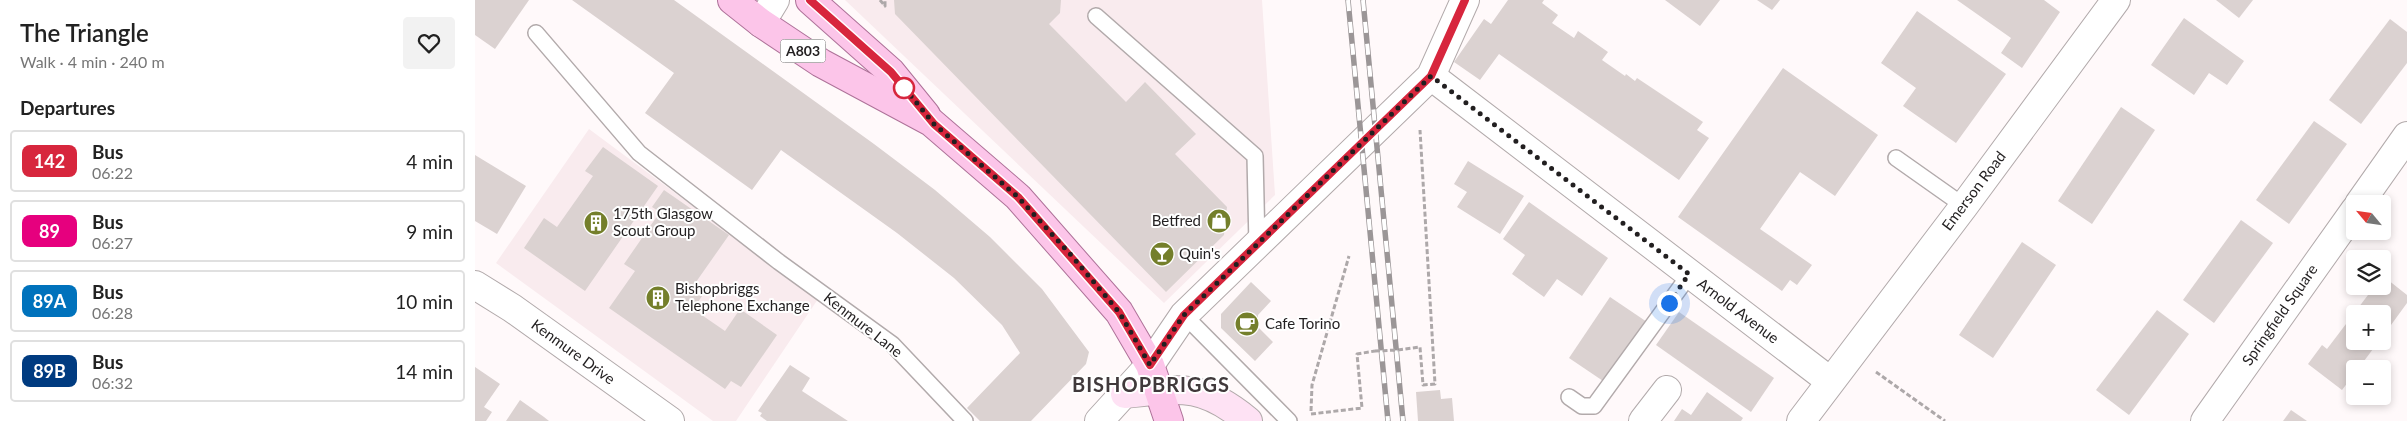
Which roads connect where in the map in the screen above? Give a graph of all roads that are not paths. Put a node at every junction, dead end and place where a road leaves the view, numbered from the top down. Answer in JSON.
{"nodes":[{"id":1,"x":732,"y":0,"type":"edge"},
{"id":2,"x":775,"y":0,"type":"edge"},
{"id":3,"x":810,"y":0,"type":"edge"},
{"id":4,"x":1465,"y":0,"type":"edge"},
{"id":5,"x":2116,"y":0,"type":"edge"},
{"id":6,"x":1096,"y":16,"type":"dead end"},
{"id":7,"x":761,"y":23,"type":"junction"},
{"id":8,"x":536,"y":33,"type":"dead end"},
{"id":9,"x":1424,"y":83,"type":"junction"},
{"id":10,"x":934,"y":124,"type":"junction"},
{"id":11,"x":2407,"y":136,"type":"edge"},
{"id":12,"x":1896,"y":158,"type":"dead end"},
{"id":13,"x":2365,"y":195,"type":"edge"},
{"id":14,"x":1964,"y":206,"type":"junction"},
{"id":15,"x":2346,"y":223,"type":"edge"},
{"id":16,"x":1257,"y":246,"type":"junction"},
{"id":17,"x":1689,"y":274,"type":"junction"},
{"id":18,"x":475,"y":285,"type":"edge"},
{"id":19,"x":1184,"y":315,"type":"junction"},
{"id":20,"x":1150,"y":365,"type":"junction"},
{"id":21,"x":1830,"y":381,"type":"junction"},
{"id":22,"x":1160,"y":390,"type":"junction"},
{"id":23,"x":1667,"y":390,"type":"dead end"},
{"id":24,"x":1125,"y":394,"type":"junction"},
{"id":25,"x":1569,"y":396,"type":"dead end"},
{"id":26,"x":1285,"y":418,"type":"edge"},
{"id":27,"x":670,"y":421,"type":"edge"},
{"id":28,"x":965,"y":421,"type":"edge"},
{"id":29,"x":1099,"y":421,"type":"edge"},
{"id":30,"x":1169,"y":421,"type":"edge"},
{"id":31,"x":1248,"y":421,"type":"edge"},
{"id":32,"x":1643,"y":421,"type":"edge"},
{"id":33,"x":1801,"y":421,"type":"edge"},
{"id":34,"x":2205,"y":421,"type":"edge"}],
"edges":[{"from":1,"to":7,"type":"main road","number":"A803"},
{"from":2,"to":7,"type":"street"},
{"from":3,"to":10,"type":"main road"},
{"from":4,"to":9,"type":"street"},
{"from":5,"to":14,"type":"street","name":"Emerson Road"},
{"from":6,"to":16,"type":"lane"},
{"from":7,"to":10,"type":"main road","number":"A803"},
{"from":8,"to":28,"type":"lane","name":"Kenmure Lane"},
{"from":9,"to":16,"type":"street"},
{"from":9,"to":17,"type":"street","name":"Arnold Avenue"},
{"from":10,"to":20,"type":"main road","number":"A803"},
{"from":11,"to":13,"type":"street"},
{"from":12,"to":14,"type":"lane"},
{"from":14,"to":21,"type":"street","name":"Emerson Road"},
{"from":15,"to":34,"type":"street","name":"Springfield Square"},
{"from":16,"to":19,"type":"street"},
{"from":17,"to":21,"type":"street","name":"Arnold Avenue"},
{"from":17,"to":25,"type":"lane"},
{"from":18,"to":27,"type":"street","name":"Kenmure Drive"},
{"from":19,"to":20,"type":"street"},
{"from":19,"to":26,"type":"lane"},
{"from":20,"to":22,"type":"main road","number":"A803"},
{"from":20,"to":24,"type":"street"},
{"from":21,"to":33,"type":"street","name":"Emerson Road"},
{"from":22,"to":24,"type":"street"},
{"from":22,"to":30,"type":"main road","number":"A803"},
{"from":22,"to":31,"type":"street"},
{"from":23,"to":32,"type":"street"},
{"from":24,"to":29,"type":"street"}]}
